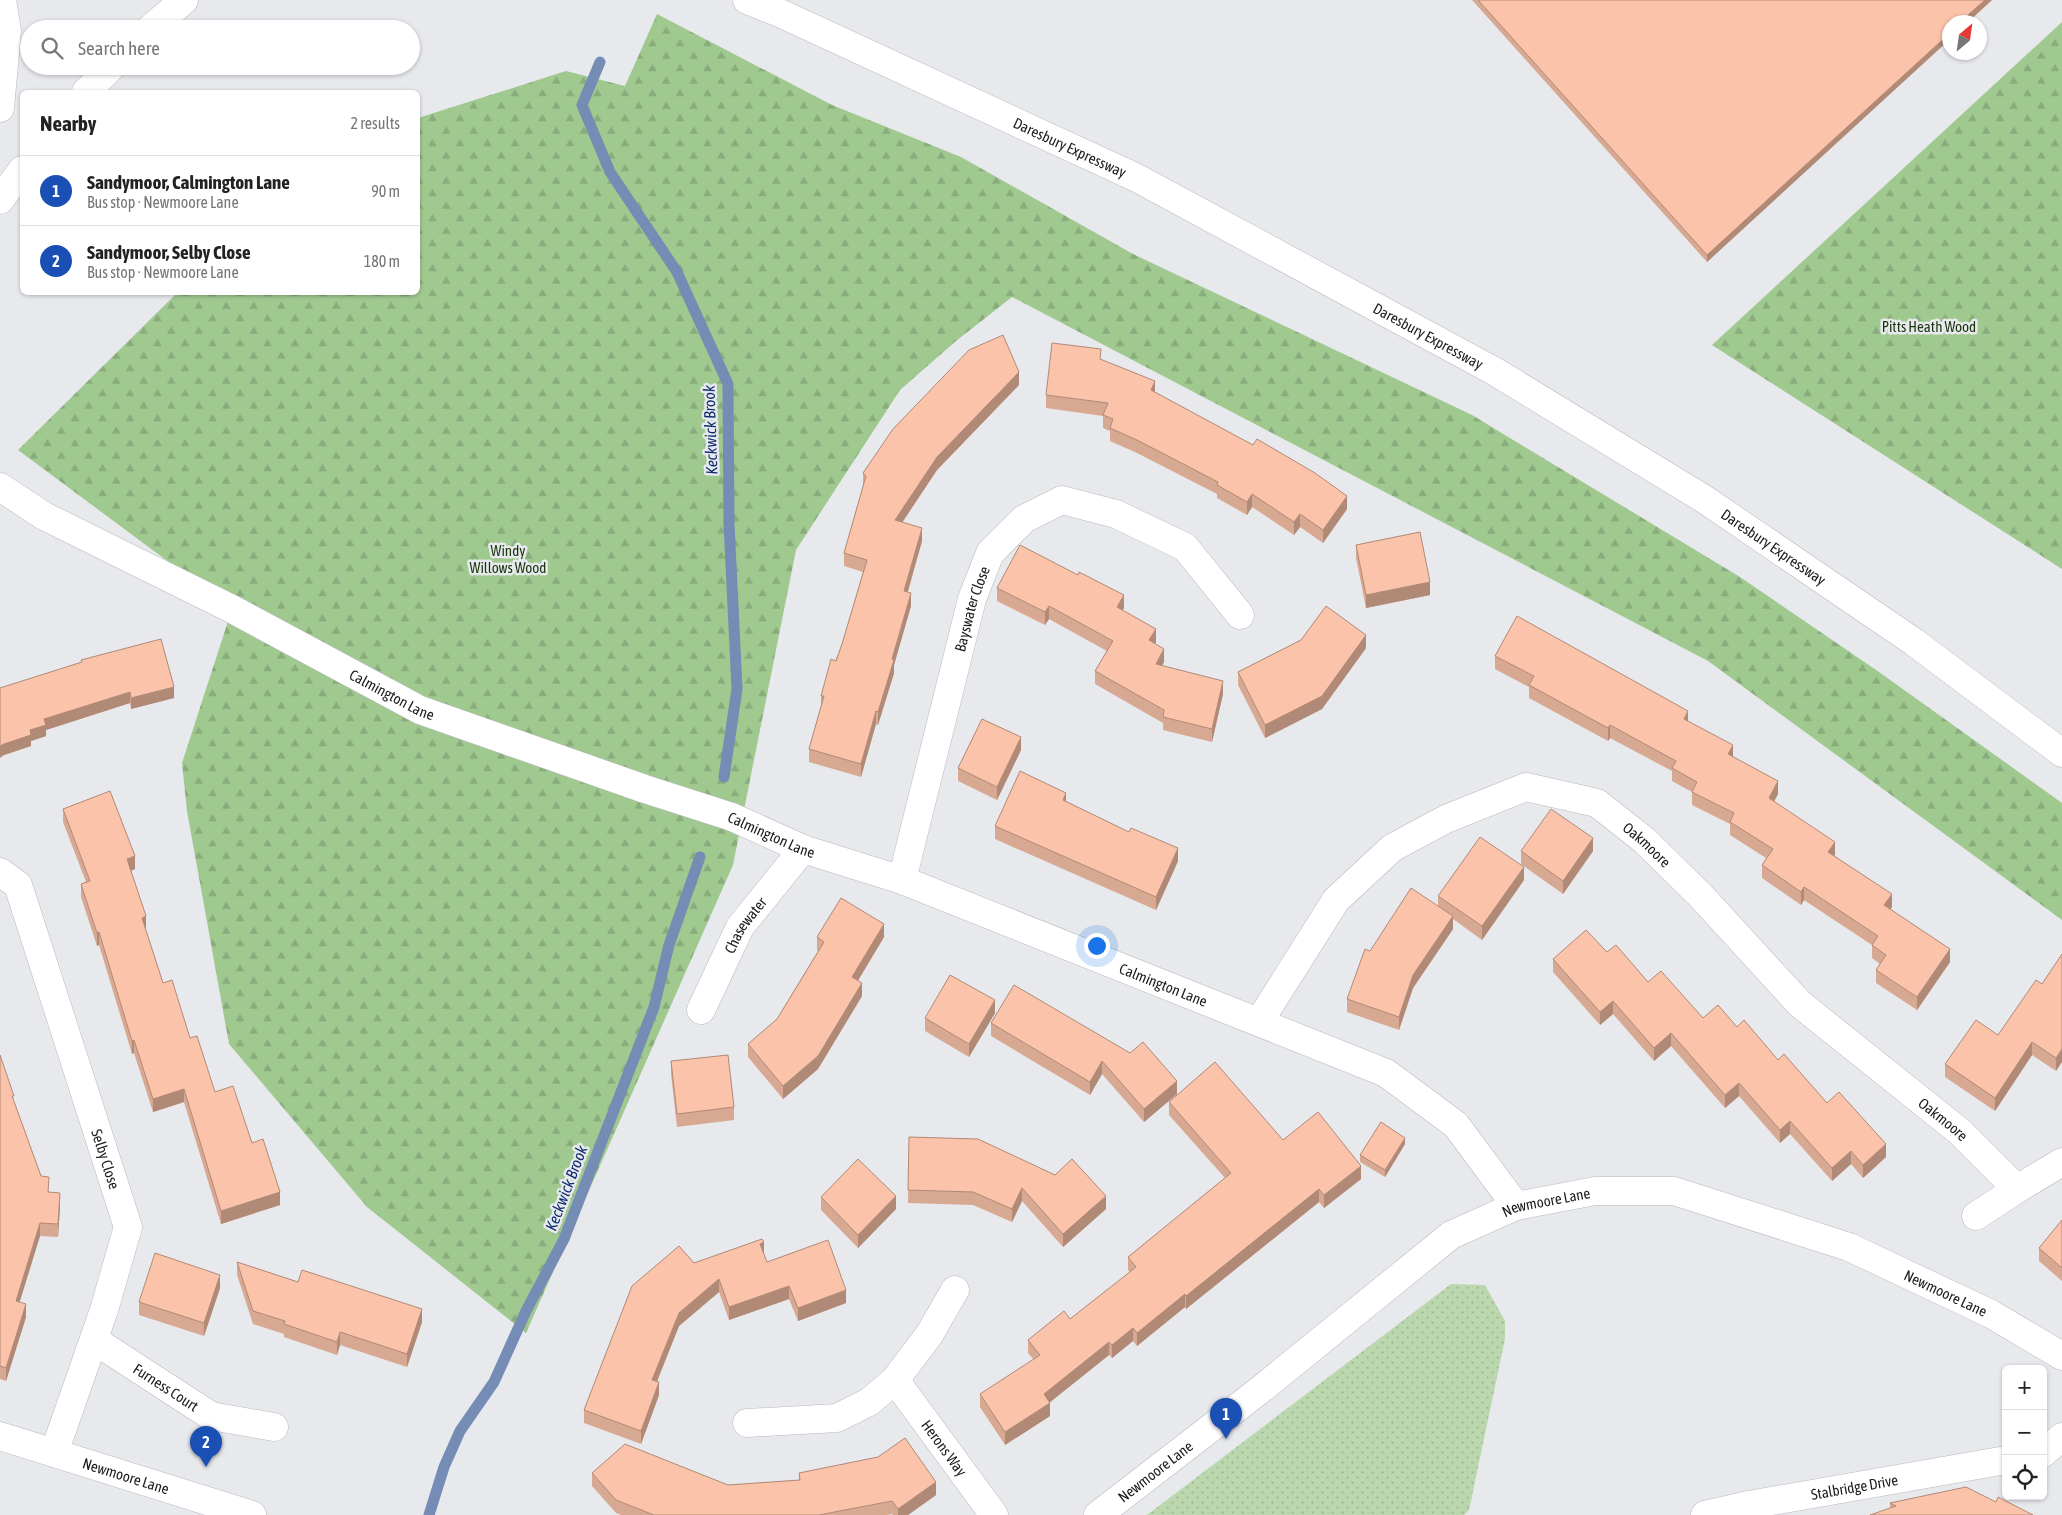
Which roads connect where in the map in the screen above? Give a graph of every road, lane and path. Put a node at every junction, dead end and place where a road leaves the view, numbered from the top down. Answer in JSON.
{"nodes":[{"id":1,"x":2,"y":0,"type":"edge"},
{"id":2,"x":184,"y":0,"type":"edge"},
{"id":3,"x":747,"y":0,"type":"edge"},
{"id":4,"x":161,"y":20,"type":"edge"},
{"id":5,"x":103,"y":75,"type":"edge"},
{"id":6,"x":88,"y":90,"type":"edge"},
{"id":7,"x":0,"y":108,"type":"edge"},
{"id":8,"x":20,"y":173,"type":"edge"},
{"id":9,"x":0,"y":200,"type":"edge"},
{"id":10,"x":0,"y":487,"type":"edge"},
{"id":11,"x":1240,"y":615,"type":"dead end"},
{"id":12,"x":2062,"y":753,"type":"edge"},
{"id":13,"x":803,"y":849,"type":"junction"},
{"id":14,"x":0,"y":872,"type":"edge"},
{"id":15,"x":902,"y":880,"type":"junction"},
{"id":16,"x":701,"y":1010,"type":"dead end"},
{"id":17,"x":1259,"y":1022,"type":"junction"},
{"id":18,"x":2062,"y":1162,"type":"edge"},
{"id":19,"x":2017,"y":1189,"type":"junction"},
{"id":20,"x":1516,"y":1206,"type":"junction"},
{"id":21,"x":1976,"y":1216,"type":"dead end"},
{"id":22,"x":955,"y":1290,"type":"dead end"},
{"id":23,"x":94,"y":1340,"type":"junction"},
{"id":24,"x":2062,"y":1356,"type":"edge"},
{"id":25,"x":896,"y":1380,"type":"junction"},
{"id":26,"x":747,"y":1424,"type":"dead end"},
{"id":27,"x":274,"y":1426,"type":"dead end"},
{"id":28,"x":0,"y":1436,"type":"edge"},
{"id":29,"x":2062,"y":1437,"type":"edge"},
{"id":30,"x":2047,"y":1449,"type":"edge"},
{"id":31,"x":54,"y":1453,"type":"junction"},
{"id":32,"x":2002,"y":1461,"type":"edge"},
{"id":33,"x":252,"y":1515,"type":"edge"},
{"id":34,"x":994,"y":1515,"type":"edge"},
{"id":35,"x":1098,"y":1515,"type":"edge"},
{"id":36,"x":1708,"y":1515,"type":"edge"}],
"edges":[{"from":1,"to":7,"type":"street"},
{"from":2,"to":4,"type":"street"},
{"from":3,"to":12,"type":"street","name":"Daresbury Expressway"},
{"from":5,"to":6,"type":"street"},
{"from":8,"to":9,"type":"street"},
{"from":10,"to":13,"type":"street","name":"Calmington Lane"},
{"from":11,"to":15,"type":"street","name":"Bayswater Close"},
{"from":13,"to":15,"type":"street","name":"Calmington Lane"},
{"from":13,"to":16,"type":"street","name":"Chasewater"},
{"from":14,"to":23,"type":"street","name":"Selby Close"},
{"from":15,"to":17,"type":"street","name":"Calmington Lane"},
{"from":17,"to":19,"type":"street","name":"Oakmoore"},
{"from":17,"to":20,"type":"street","name":"Calmington Lane"},
{"from":18,"to":19,"type":"street"},
{"from":19,"to":21,"type":"street"},
{"from":20,"to":24,"type":"street","name":"Newmoore Lane"},
{"from":20,"to":35,"type":"street","name":"Newmoore Lane"},
{"from":22,"to":25,"type":"street"},
{"from":23,"to":27,"type":"street","name":"Furness Court"},
{"from":23,"to":31,"type":"street","name":"Selby Close"},
{"from":25,"to":26,"type":"street"},
{"from":25,"to":34,"type":"street","name":"Herons Way"},
{"from":28,"to":31,"type":"street","name":"Newmoore Lane"},
{"from":29,"to":30,"type":"street"},
{"from":31,"to":33,"type":"street","name":"Newmoore Lane"},
{"from":32,"to":36,"type":"street","name":"Stalbridge Drive"}]}
